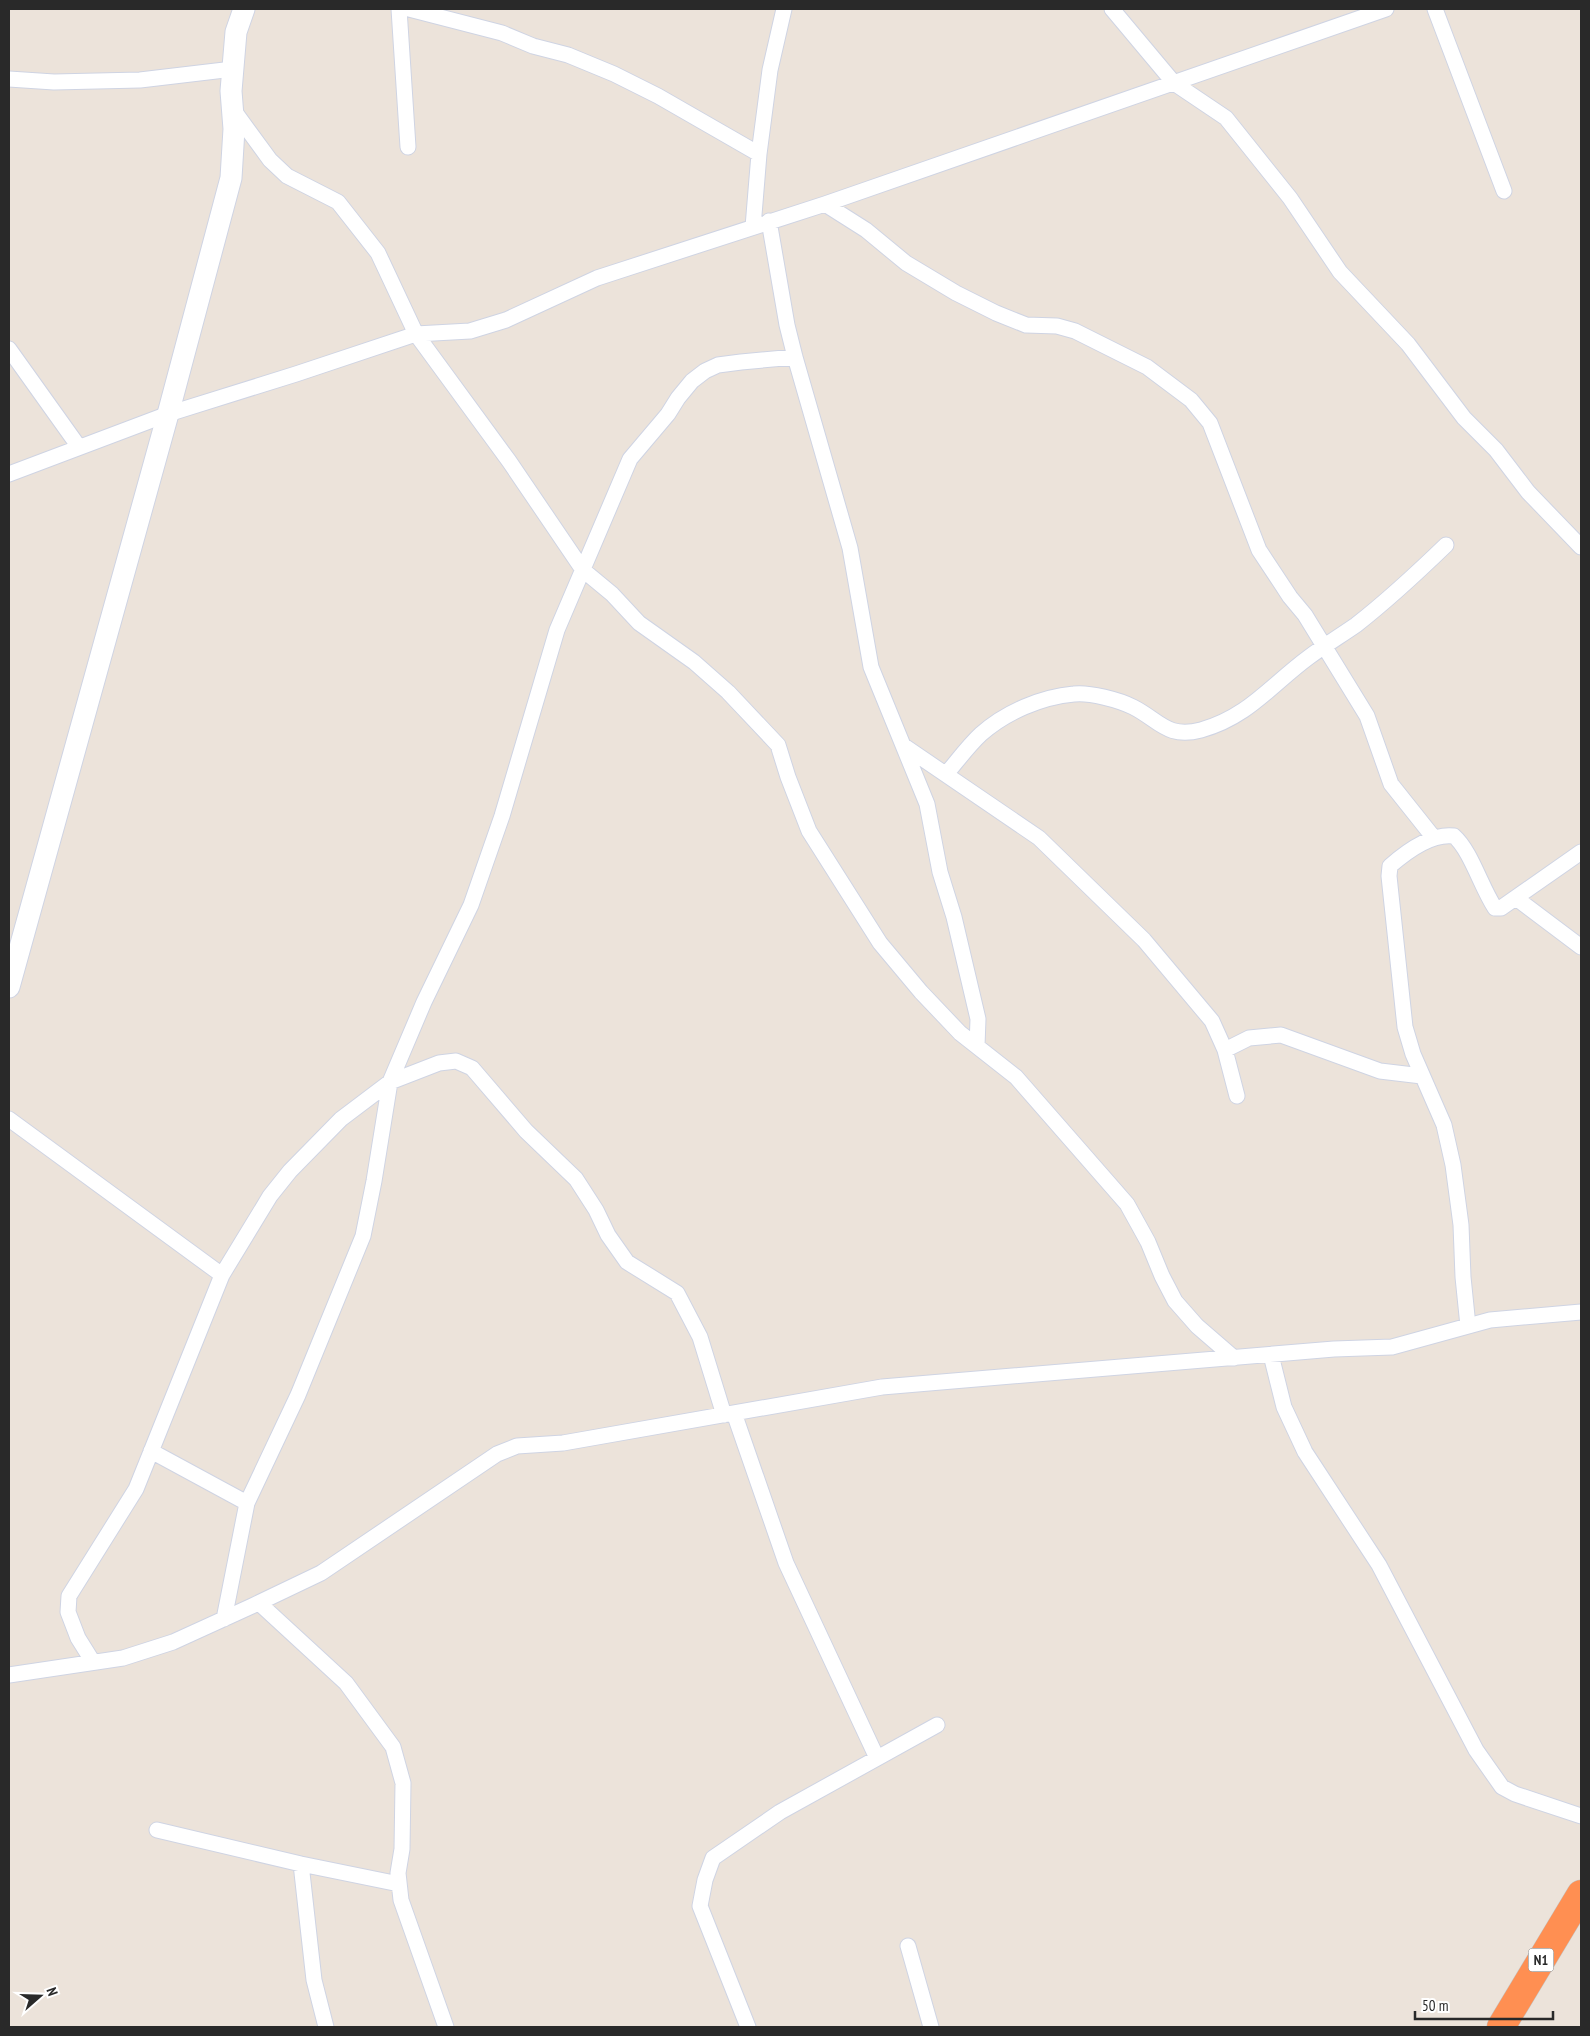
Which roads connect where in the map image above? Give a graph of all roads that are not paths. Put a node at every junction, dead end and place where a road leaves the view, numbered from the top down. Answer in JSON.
{"nodes":[{"id":1,"x":244,"y":9,"type":"edge"},
{"id":2,"x":399,"y":9,"type":"edge"},
{"id":3,"x":409,"y":9,"type":"edge"},
{"id":4,"x":784,"y":9,"type":"edge"},
{"id":5,"x":1112,"y":9,"type":"edge"},
{"id":6,"x":1386,"y":9,"type":"edge"},
{"id":7,"x":1435,"y":9,"type":"edge"},
{"id":8,"x":233,"y":69,"type":"junction"},
{"id":9,"x":9,"y":79,"type":"edge"},
{"id":10,"x":1174,"y":83,"type":"junction"},
{"id":11,"x":232,"y":108,"type":"junction"},
{"id":12,"x":408,"y":147,"type":"dead end"},
{"id":13,"x":759,"y":154,"type":"junction"},
{"id":14,"x":1504,"y":191,"type":"dead end"},
{"id":15,"x":825,"y":204,"type":"junction"},
{"id":16,"x":769,"y":221,"type":"junction"},
{"id":17,"x":753,"y":227,"type":"junction"},
{"id":18,"x":416,"y":334,"type":"junction"},
{"id":19,"x":9,"y":349,"type":"edge"},
{"id":20,"x":795,"y":358,"type":"junction"},
{"id":21,"x":168,"y":414,"type":"junction"},
{"id":22,"x":79,"y":447,"type":"junction"},
{"id":23,"x":9,"y":474,"type":"edge"},
{"id":24,"x":1446,"y":545,"type":"dead end"},
{"id":25,"x":1581,"y":547,"type":"edge"},
{"id":26,"x":583,"y":570,"type":"junction"},
{"id":27,"x":1324,"y":646,"type":"junction"},
{"id":28,"x":904,"y":746,"type":"junction"},
{"id":29,"x":947,"y":774,"type":"junction"},
{"id":30,"x":1434,"y":838,"type":"junction"},
{"id":31,"x":1581,"y":852,"type":"edge"},
{"id":32,"x":1516,"y":898,"type":"junction"},
{"id":33,"x":1581,"y":947,"type":"edge"},
{"id":34,"x":9,"y":987,"type":"edge"},
{"id":35,"x":976,"y":1046,"type":"junction"},
{"id":36,"x":1225,"y":1050,"type":"junction"},
{"id":37,"x":1422,"y":1076,"type":"junction"},
{"id":38,"x":390,"y":1082,"type":"junction"},
{"id":39,"x":1237,"y":1096,"type":"dead end"},
{"id":40,"x":9,"y":1119,"type":"edge"},
{"id":41,"x":222,"y":1275,"type":"junction"},
{"id":42,"x":1581,"y":1312,"type":"edge"},
{"id":43,"x":1468,"y":1326,"type":"junction"},
{"id":44,"x":1271,"y":1355,"type":"junction"},
{"id":45,"x":1234,"y":1358,"type":"junction"},
{"id":46,"x":729,"y":1414,"type":"junction"},
{"id":47,"x":151,"y":1451,"type":"junction"},
{"id":48,"x":247,"y":1503,"type":"junction"},
{"id":49,"x":259,"y":1603,"type":"junction"},
{"id":50,"x":224,"y":1619,"type":"junction"},
{"id":51,"x":94,"y":1662,"type":"junction"},
{"id":52,"x":9,"y":1675,"type":"edge"},
{"id":53,"x":936,"y":1725,"type":"dead end"},
{"id":54,"x":877,"y":1758,"type":"junction"},
{"id":55,"x":1581,"y":1816,"type":"edge"},
{"id":56,"x":157,"y":1830,"type":"dead end"},
{"id":57,"x":300,"y":1864,"type":"junction"},
{"id":58,"x":399,"y":1884,"type":"junction"},
{"id":59,"x":1581,"y":1894,"type":"edge"},
{"id":60,"x":908,"y":1946,"type":"dead end"},
{"id":61,"x":326,"y":2027,"type":"edge"},
{"id":62,"x":446,"y":2027,"type":"edge"},
{"id":63,"x":748,"y":2027,"type":"edge"},
{"id":64,"x":931,"y":2027,"type":"edge"},
{"id":65,"x":1501,"y":2027,"type":"edge"}],
"edges":[{"from":1,"to":8,"type":"street"},
{"from":2,"to":12,"type":"street"},
{"from":3,"to":13,"type":"street"},
{"from":4,"to":13,"type":"street"},
{"from":5,"to":10,"type":"street"},
{"from":6,"to":10,"type":"street"},
{"from":7,"to":14,"type":"street"},
{"from":8,"to":9,"type":"street"},
{"from":8,"to":11,"type":"street"},
{"from":10,"to":15,"type":"street"},
{"from":10,"to":25,"type":"street"},
{"from":11,"to":18,"type":"street"},
{"from":11,"to":21,"type":"street"},
{"from":13,"to":17,"type":"street"},
{"from":15,"to":16,"type":"street"},
{"from":15,"to":27,"type":"street"},
{"from":16,"to":17,"type":"street"},
{"from":16,"to":20,"type":"street"},
{"from":17,"to":18,"type":"street"},
{"from":18,"to":21,"type":"street"},
{"from":18,"to":26,"type":"street"},
{"from":19,"to":22,"type":"street"},
{"from":20,"to":26,"type":"street"},
{"from":20,"to":28,"type":"street"},
{"from":21,"to":22,"type":"street"},
{"from":21,"to":34,"type":"street"},
{"from":22,"to":23,"type":"street"},
{"from":24,"to":27,"type":"street"},
{"from":26,"to":35,"type":"street"},
{"from":26,"to":38,"type":"street"},
{"from":27,"to":29,"type":"street"},
{"from":27,"to":30,"type":"street"},
{"from":28,"to":29,"type":"street"},
{"from":28,"to":35,"type":"street"},
{"from":29,"to":36,"type":"street"},
{"from":30,"to":32,"type":"street"},
{"from":30,"to":37,"type":"street"},
{"from":31,"to":32,"type":"street"},
{"from":32,"to":33,"type":"street"},
{"from":35,"to":45,"type":"street"},
{"from":36,"to":37,"type":"street"},
{"from":36,"to":39,"type":"street"},
{"from":37,"to":43,"type":"street"},
{"from":38,"to":41,"type":"street"},
{"from":38,"to":46,"type":"street"},
{"from":38,"to":48,"type":"street"},
{"from":40,"to":41,"type":"street"},
{"from":41,"to":47,"type":"street"},
{"from":42,"to":43,"type":"street"},
{"from":43,"to":44,"type":"street"},
{"from":44,"to":45,"type":"street"},
{"from":44,"to":55,"type":"street"},
{"from":45,"to":46,"type":"street"},
{"from":46,"to":49,"type":"street"},
{"from":46,"to":54,"type":"street"},
{"from":47,"to":48,"type":"street"},
{"from":47,"to":51,"type":"street"},
{"from":48,"to":50,"type":"street"},
{"from":49,"to":50,"type":"street"},
{"from":49,"to":58,"type":"street"},
{"from":50,"to":51,"type":"street"},
{"from":51,"to":52,"type":"street"},
{"from":53,"to":54,"type":"street"},
{"from":54,"to":63,"type":"street"},
{"from":56,"to":57,"type":"street"},
{"from":57,"to":58,"type":"street"},
{"from":57,"to":61,"type":"street"},
{"from":58,"to":62,"type":"street"},
{"from":59,"to":65,"type":"highway","number":"N1"},
{"from":60,"to":64,"type":"street"}]}
